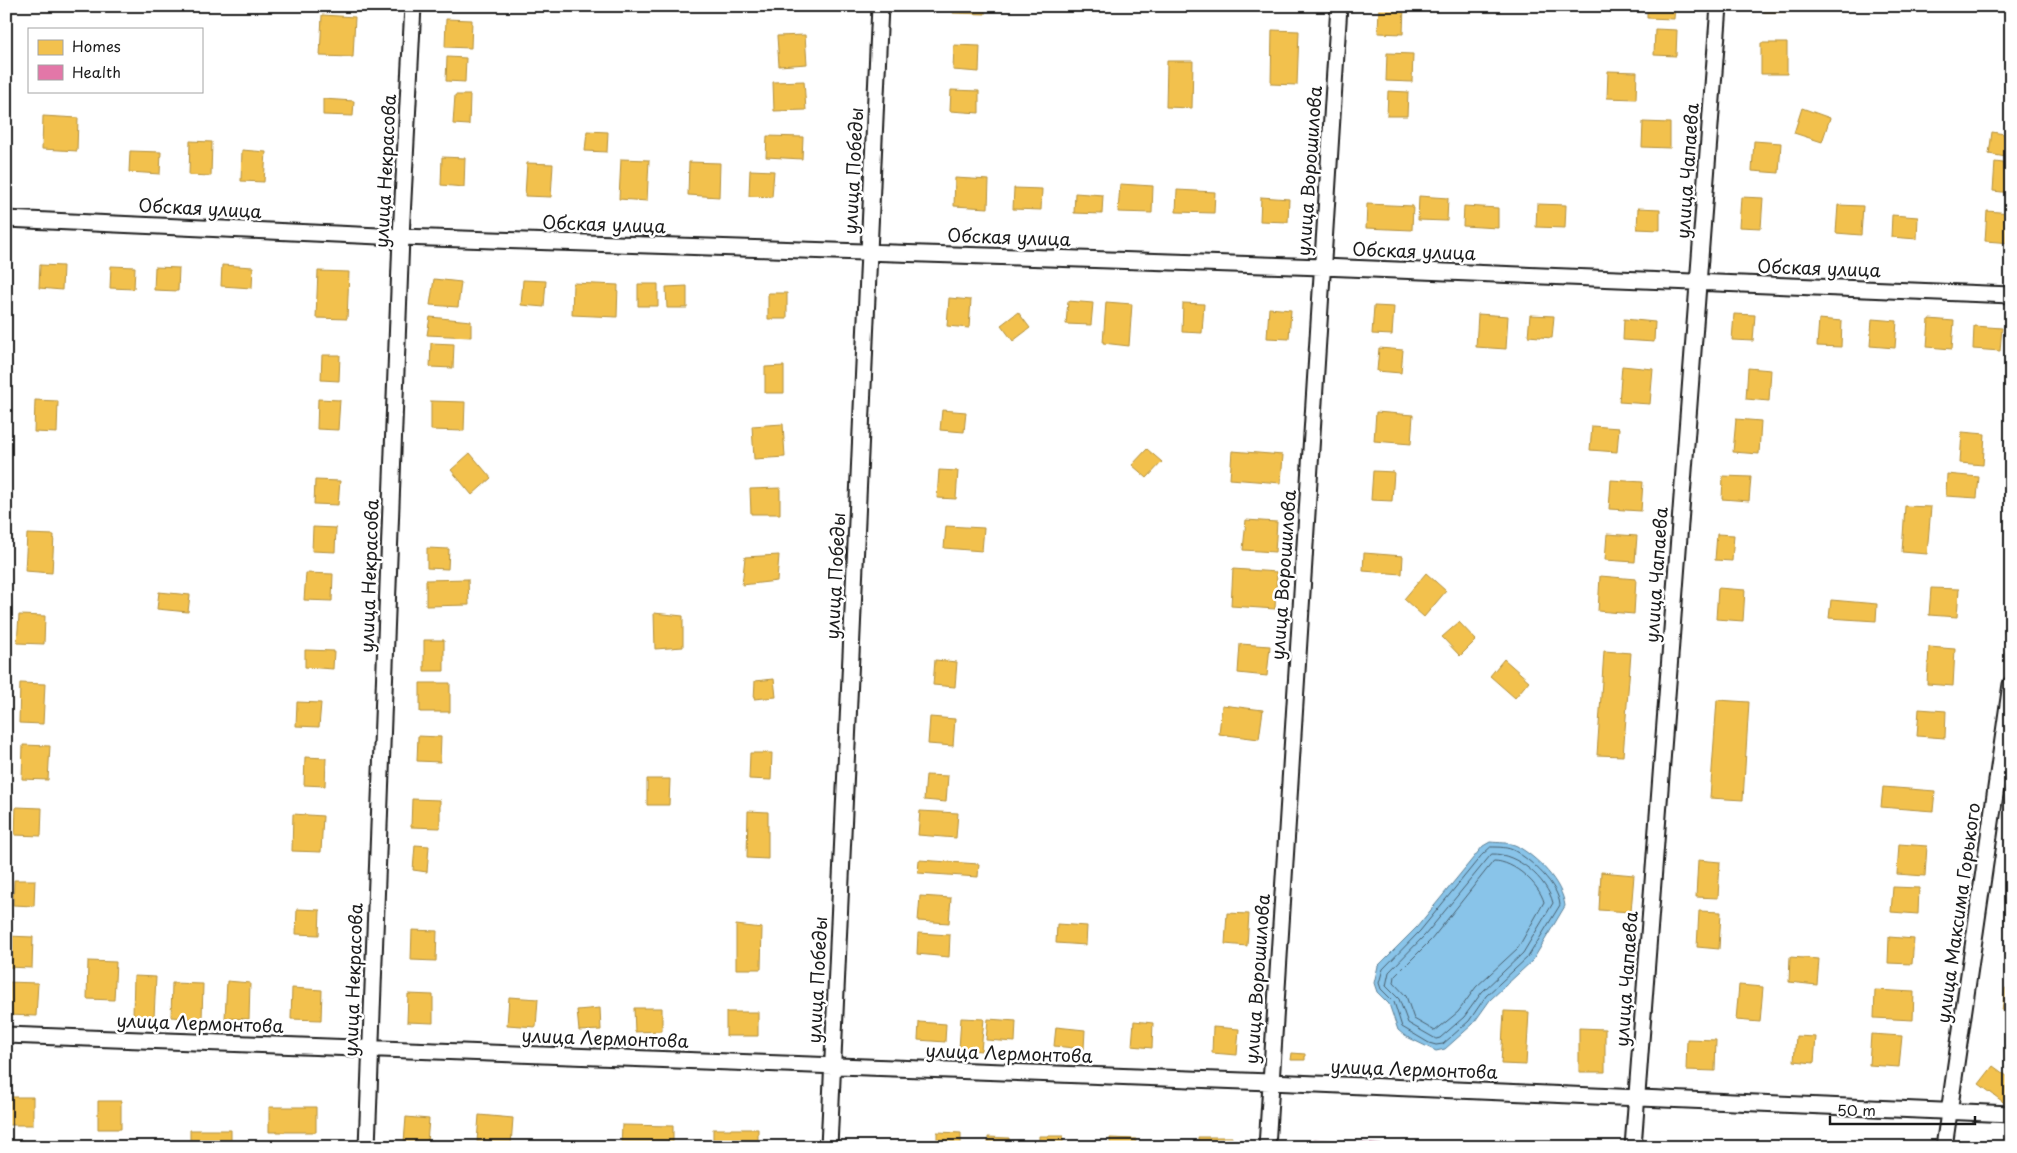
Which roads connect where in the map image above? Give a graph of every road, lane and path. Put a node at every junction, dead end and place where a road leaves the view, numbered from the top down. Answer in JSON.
{"nodes":[{"id":1,"x":413,"y":6,"type":"edge"},
{"id":2,"x":880,"y":6,"type":"edge"},
{"id":3,"x":1339,"y":6,"type":"edge"},
{"id":4,"x":1719,"y":6,"type":"edge"},
{"id":5,"x":6,"y":219,"type":"edge"},
{"id":6,"x":401,"y":237,"type":"junction"},
{"id":7,"x":869,"y":252,"type":"junction"},
{"id":8,"x":1322,"y":267,"type":"junction"},
{"id":9,"x":1698,"y":282,"type":"junction"},
{"id":10,"x":2011,"y":295,"type":"edge"},
{"id":11,"x":2011,"y":684,"type":"edge"},
{"id":12,"x":6,"y":1035,"type":"edge"},
{"id":13,"x":370,"y":1049,"type":"junction"},
{"id":14,"x":832,"y":1066,"type":"junction"},
{"id":15,"x":1270,"y":1082,"type":"junction"},
{"id":16,"x":1637,"y":1098,"type":"junction"},
{"id":17,"x":1950,"y":1112,"type":"junction"},
{"id":18,"x":2011,"y":1114,"type":"edge"},
{"id":19,"x":367,"y":1147,"type":"edge"},
{"id":20,"x":830,"y":1147,"type":"edge"},
{"id":21,"x":1267,"y":1147,"type":"edge"},
{"id":22,"x":1633,"y":1147,"type":"edge"},
{"id":23,"x":1944,"y":1147,"type":"edge"}],
"edges":[{"from":1,"to":6,"type":"street","name":"улица Некрасова"},
{"from":2,"to":7,"type":"street","name":"улица Победы"},
{"from":3,"to":8,"type":"street","name":"улица Ворошилова"},
{"from":4,"to":9,"type":"street","name":"улица Чапаева"},
{"from":5,"to":6,"type":"street","name":"Обская улица"},
{"from":6,"to":7,"type":"street","name":"Обская улица"},
{"from":6,"to":13,"type":"street","name":"улица Некрасова"},
{"from":7,"to":8,"type":"street","name":"Обская улица"},
{"from":7,"to":14,"type":"street","name":"улица Победы"},
{"from":8,"to":9,"type":"street","name":"Обская улица"},
{"from":8,"to":15,"type":"street","name":"улица Ворошилова"},
{"from":9,"to":10,"type":"street","name":"Обская улица"},
{"from":9,"to":16,"type":"street","name":"улица Чапаева"},
{"from":11,"to":17,"type":"street","name":"улица Максима Горького"},
{"from":12,"to":13,"type":"street","name":"улица Лермонтова"},
{"from":13,"to":14,"type":"street","name":"улица Лермонтова"},
{"from":13,"to":19,"type":"street","name":"улица Некрасова"},
{"from":14,"to":15,"type":"street","name":"улица Лермонтова"},
{"from":14,"to":20,"type":"street","name":"улица Победы"},
{"from":15,"to":16,"type":"street","name":"улица Лермонтова"},
{"from":15,"to":21,"type":"street","name":"улица Ворошилова"},
{"from":16,"to":17,"type":"street","name":"улица Лермонтова"},
{"from":16,"to":22,"type":"street","name":"улица Чапаева"},
{"from":17,"to":18,"type":"street","name":"улица Лермонтова"},
{"from":17,"to":23,"type":"street","name":"улица Максима Горького"}]}
